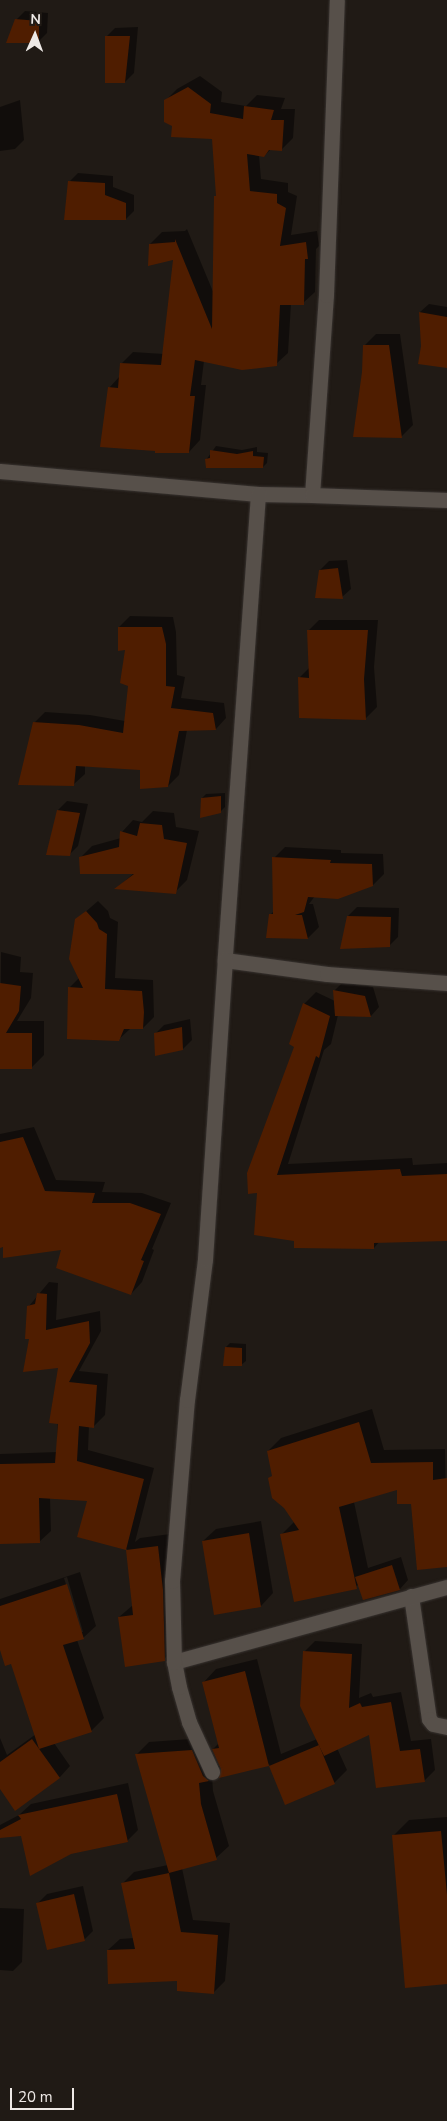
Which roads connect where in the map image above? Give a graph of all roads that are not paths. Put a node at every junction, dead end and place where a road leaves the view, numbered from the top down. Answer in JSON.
{"nodes":[{"id":1,"x":334,"y":0,"type":"edge"},
{"id":2,"x":0,"y":470,"type":"edge"},
{"id":3,"x":258,"y":494,"type":"junction"},
{"id":4,"x":312,"y":495,"type":"junction"},
{"id":5,"x":447,"y":500,"type":"edge"},
{"id":6,"x":225,"y":960,"type":"junction"},
{"id":7,"x":447,"y":983,"type":"edge"},
{"id":8,"x":447,"y":1586,"type":"edge"},
{"id":9,"x":411,"y":1596,"type":"junction"},
{"id":10,"x":174,"y":1662,"type":"junction"},
{"id":11,"x":447,"y":1727,"type":"edge"},
{"id":12,"x":212,"y":1772,"type":"dead end"}],
"edges":[{"from":1,"to":4,"type":"street"},
{"from":2,"to":3,"type":"street"},
{"from":3,"to":4,"type":"street"},
{"from":3,"to":6,"type":"street"},
{"from":4,"to":5,"type":"street"},
{"from":6,"to":7,"type":"street"},
{"from":6,"to":10,"type":"street"},
{"from":8,"to":9,"type":"street"},
{"from":9,"to":10,"type":"street"},
{"from":9,"to":11,"type":"street"},
{"from":10,"to":12,"type":"street"}]}
